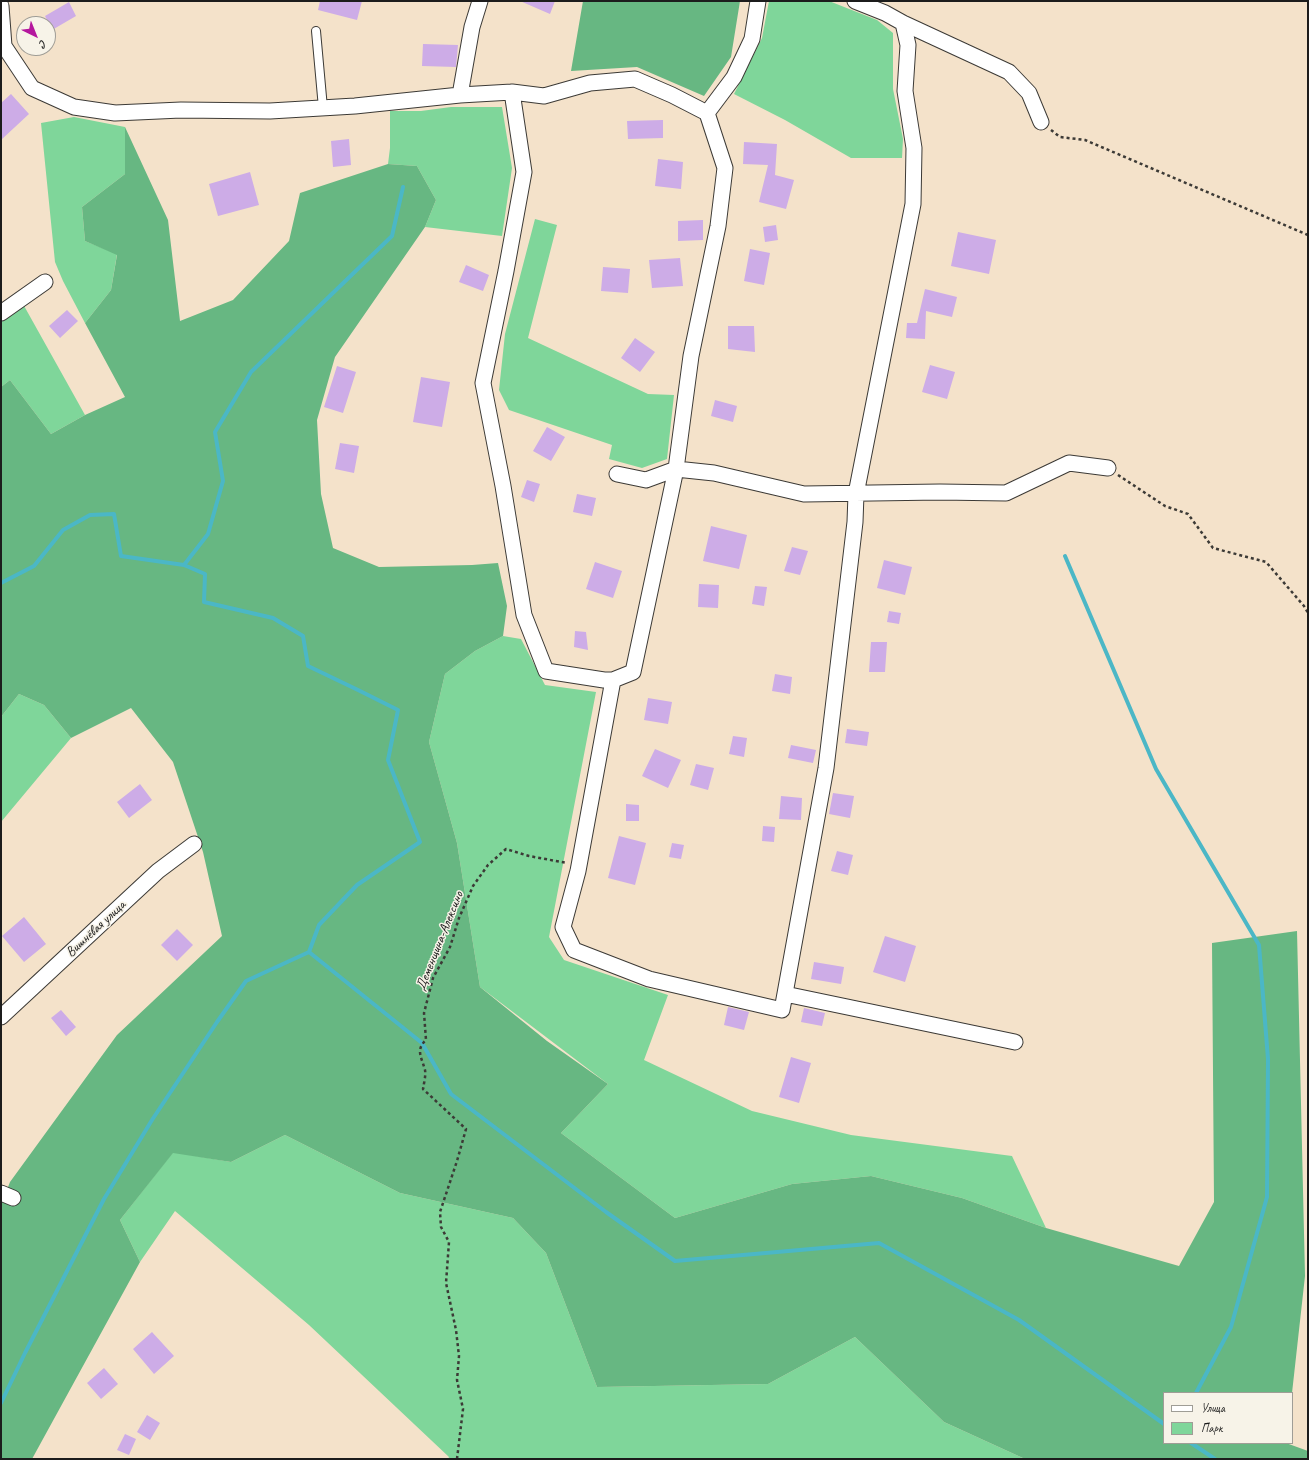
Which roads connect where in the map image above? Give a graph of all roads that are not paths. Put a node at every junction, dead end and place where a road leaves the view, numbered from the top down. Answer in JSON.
{"nodes":[{"id":1,"x":480,"y":1,"type":"edge"},
{"id":2,"x":758,"y":1,"type":"edge"},
{"id":3,"x":855,"y":1,"type":"edge"},
{"id":4,"x":1,"y":7,"type":"edge"},
{"id":5,"x":903,"y":23,"type":"junction"},
{"id":6,"x":316,"y":31,"type":"dead end"},
{"id":7,"x":512,"y":92,"type":"junction"},
{"id":8,"x":460,"y":95,"type":"junction"},
{"id":9,"x":324,"y":108,"type":"junction"},
{"id":10,"x":707,"y":112,"type":"junction"},
{"id":11,"x":1041,"y":122,"type":"road end"},
{"id":12,"x":45,"y":282,"type":"dead end"},
{"id":13,"x":1,"y":313,"type":"edge"},
{"id":14,"x":1108,"y":468,"type":"road end"},
{"id":15,"x":676,"y":469,"type":"junction"},
{"id":16,"x":617,"y":474,"type":"dead end"},
{"id":17,"x":856,"y":494,"type":"junction"},
{"id":18,"x":614,"y":680,"type":"junction"},
{"id":19,"x":194,"y":844,"type":"dead end"},
{"id":20,"x":785,"y":994,"type":"junction"},
{"id":21,"x":1,"y":1017,"type":"edge"},
{"id":22,"x":1014,"y":1042,"type":"dead end"}],
"edges":[{"from":1,"to":8,"type":"street"},
{"from":2,"to":10,"type":"street"},
{"from":3,"to":5,"type":"street"},
{"from":4,"to":9,"type":"street"},
{"from":5,"to":11,"type":"street"},
{"from":5,"to":17,"type":"street"},
{"from":6,"to":9,"type":"lane"},
{"from":7,"to":8,"type":"street"},
{"from":7,"to":10,"type":"street"},
{"from":7,"to":18,"type":"street"},
{"from":8,"to":9,"type":"street"},
{"from":10,"to":15,"type":"street"},
{"from":12,"to":13,"type":"street"},
{"from":14,"to":17,"type":"street"},
{"from":15,"to":16,"type":"street"},
{"from":15,"to":17,"type":"street"},
{"from":15,"to":18,"type":"street"},
{"from":17,"to":20,"type":"street"},
{"from":18,"to":20,"type":"street"},
{"from":19,"to":21,"type":"street","name":"Вишнёвая улица"},
{"from":20,"to":22,"type":"street"}]}
